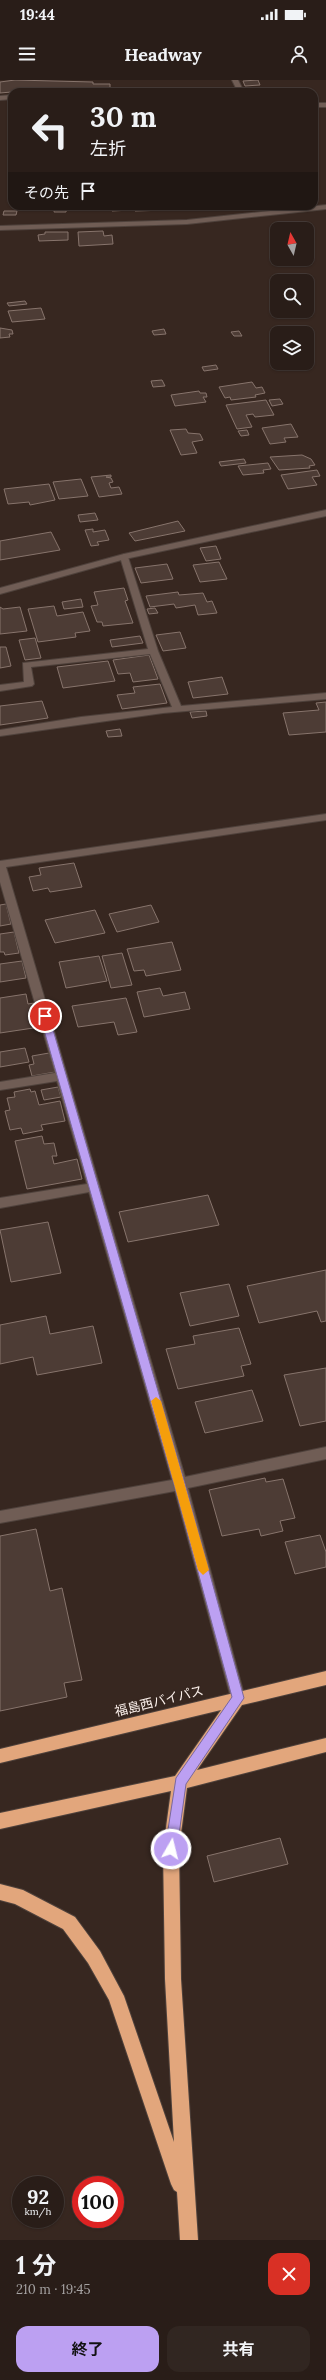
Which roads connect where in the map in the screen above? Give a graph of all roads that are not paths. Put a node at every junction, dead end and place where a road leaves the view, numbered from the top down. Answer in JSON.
{"nodes":[{"id":1,"x":298,"y":210,"type":"edge"},
{"id":2,"x":0,"y":228,"type":"edge"},
{"id":3,"x":326,"y":513,"type":"edge"},
{"id":4,"x":124,"y":557,"type":"junction"},
{"id":5,"x":0,"y":591,"type":"edge"},
{"id":6,"x":153,"y":651,"type":"junction"},
{"id":7,"x":0,"y":688,"type":"edge"},
{"id":8,"x":326,"y":696,"type":"edge"},
{"id":9,"x":178,"y":709,"type":"junction"},
{"id":10,"x":0,"y":733,"type":"edge"},
{"id":11,"x":326,"y":817,"type":"edge"},
{"id":12,"x":0,"y":865,"type":"edge"},
{"id":13,"x":62,"y":1076,"type":"junction"},
{"id":14,"x":0,"y":1086,"type":"edge"},
{"id":15,"x":94,"y":1187,"type":"junction"},
{"id":16,"x":0,"y":1203,"type":"edge"},
{"id":17,"x":326,"y":1453,"type":"edge"},
{"id":18,"x":180,"y":1484,"type":"junction"},
{"id":19,"x":0,"y":1517,"type":"edge"},
{"id":20,"x":326,"y":1678,"type":"edge"},
{"id":21,"x":238,"y":1698,"type":"junction"},
{"id":22,"x":326,"y":1746,"type":"edge"},
{"id":23,"x":0,"y":1756,"type":"edge"},
{"id":24,"x":180,"y":1782,"type":"junction"},
{"id":25,"x":0,"y":1821,"type":"edge"},
{"id":26,"x":0,"y":1892,"type":"edge"},
{"id":27,"x":185,"y":2199,"type":"junction"},
{"id":28,"x":189,"y":2240,"type":"edge"}],
"edges":[{"from":1,"to":2,"type":"street"},
{"from":3,"to":4,"type":"street"},
{"from":4,"to":5,"type":"street"},
{"from":4,"to":6,"type":"street"},
{"from":6,"to":7,"type":"street"},
{"from":6,"to":9,"type":"street"},
{"from":8,"to":9,"type":"street"},
{"from":9,"to":10,"type":"street"},
{"from":11,"to":12,"type":"street"},
{"from":12,"to":13,"type":"street"},
{"from":13,"to":14,"type":"street"},
{"from":13,"to":15,"type":"street"},
{"from":15,"to":16,"type":"street"},
{"from":15,"to":18,"type":"street"},
{"from":17,"to":18,"type":"street"},
{"from":18,"to":19,"type":"street"},
{"from":18,"to":21,"type":"street"},
{"from":20,"to":21,"type":"highway","name":"福島西バイパス"},
{"from":21,"to":23,"type":"highway","name":"福島西バイパス"},
{"from":21,"to":24,"type":"highway"},
{"from":22,"to":24,"type":"highway"},
{"from":24,"to":25,"type":"highway"},
{"from":24,"to":27,"type":"highway"},
{"from":26,"to":27,"type":"highway"},
{"from":27,"to":28,"type":"highway"}]}
